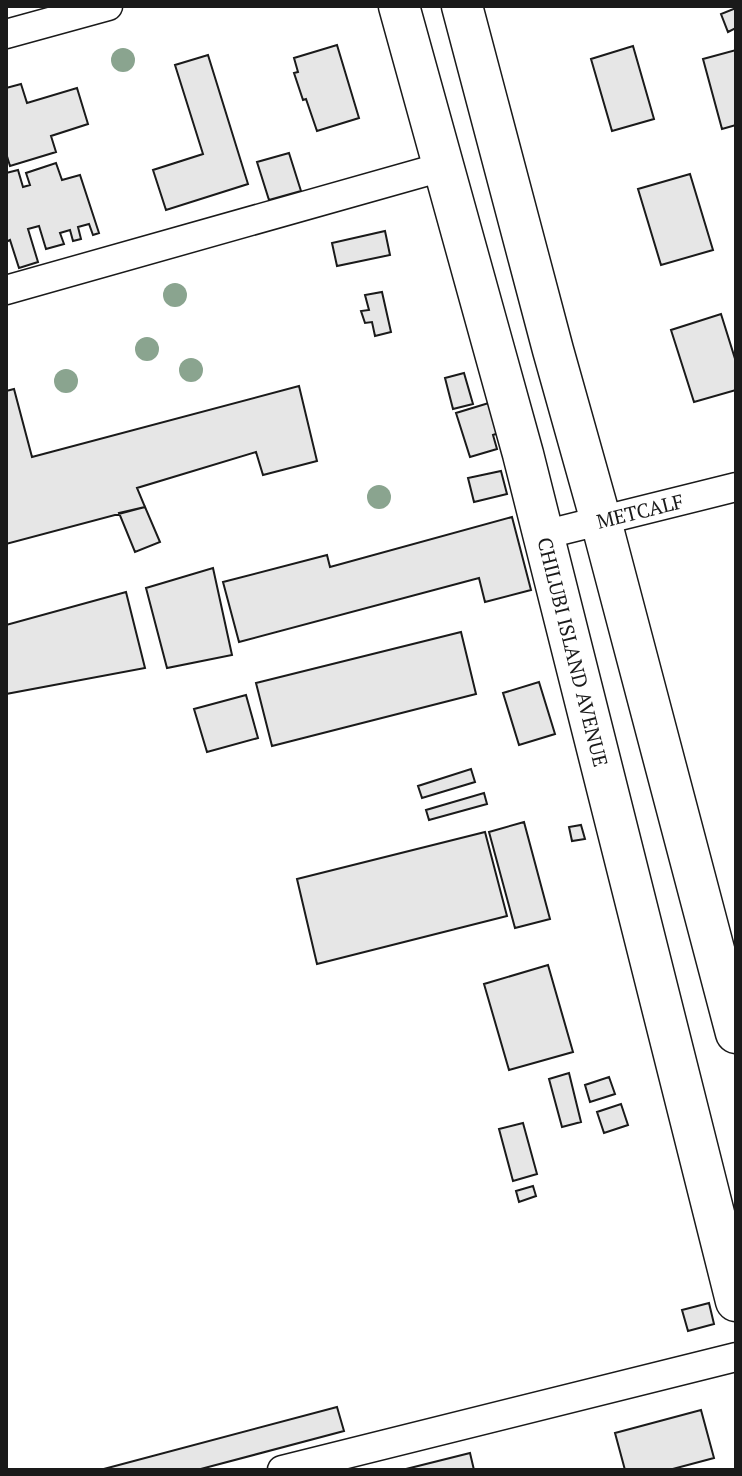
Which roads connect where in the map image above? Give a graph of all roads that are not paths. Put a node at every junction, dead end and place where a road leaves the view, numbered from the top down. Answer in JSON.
{"nodes":[{"id":1,"x":108,"y":6,"type":"edge"},
{"id":2,"x":399,"y":6,"type":"edge"},
{"id":3,"x":462,"y":6,"type":"edge"},
{"id":4,"x":6,"y":34,"type":"edge"},
{"id":5,"x":442,"y":167,"type":"junction"},
{"id":6,"x":6,"y":290,"type":"edge"},
{"id":7,"x":736,"y":487,"type":"edge"},
{"id":8,"x":601,"y":521,"type":"junction"},
{"id":9,"x":543,"y":535,"type":"junction"},
{"id":10,"x":736,"y":1033,"type":"edge"},
{"id":11,"x":736,"y":1301,"type":"edge"},
{"id":12,"x":736,"y":1357,"type":"edge"},
{"id":13,"x":282,"y":1470,"type":"edge"}],
"edges":[{"from":1,"to":4,"type":"street"},
{"from":2,"to":5,"type":"street","name":"CHILUBI ISLAND AVENUE"},
{"from":3,"to":8,"type":"street"},
{"from":5,"to":6,"type":"street"},
{"from":5,"to":9,"type":"street","name":"CHILUBI ISLAND AVENUE"},
{"from":7,"to":8,"type":"street","name":"METCALF"},
{"from":8,"to":9,"type":"street","name":"METCALF"},
{"from":8,"to":10,"type":"street"},
{"from":9,"to":11,"type":"street","name":"CHILUBI ISLAND AVENUE"},
{"from":12,"to":13,"type":"street"}]}
